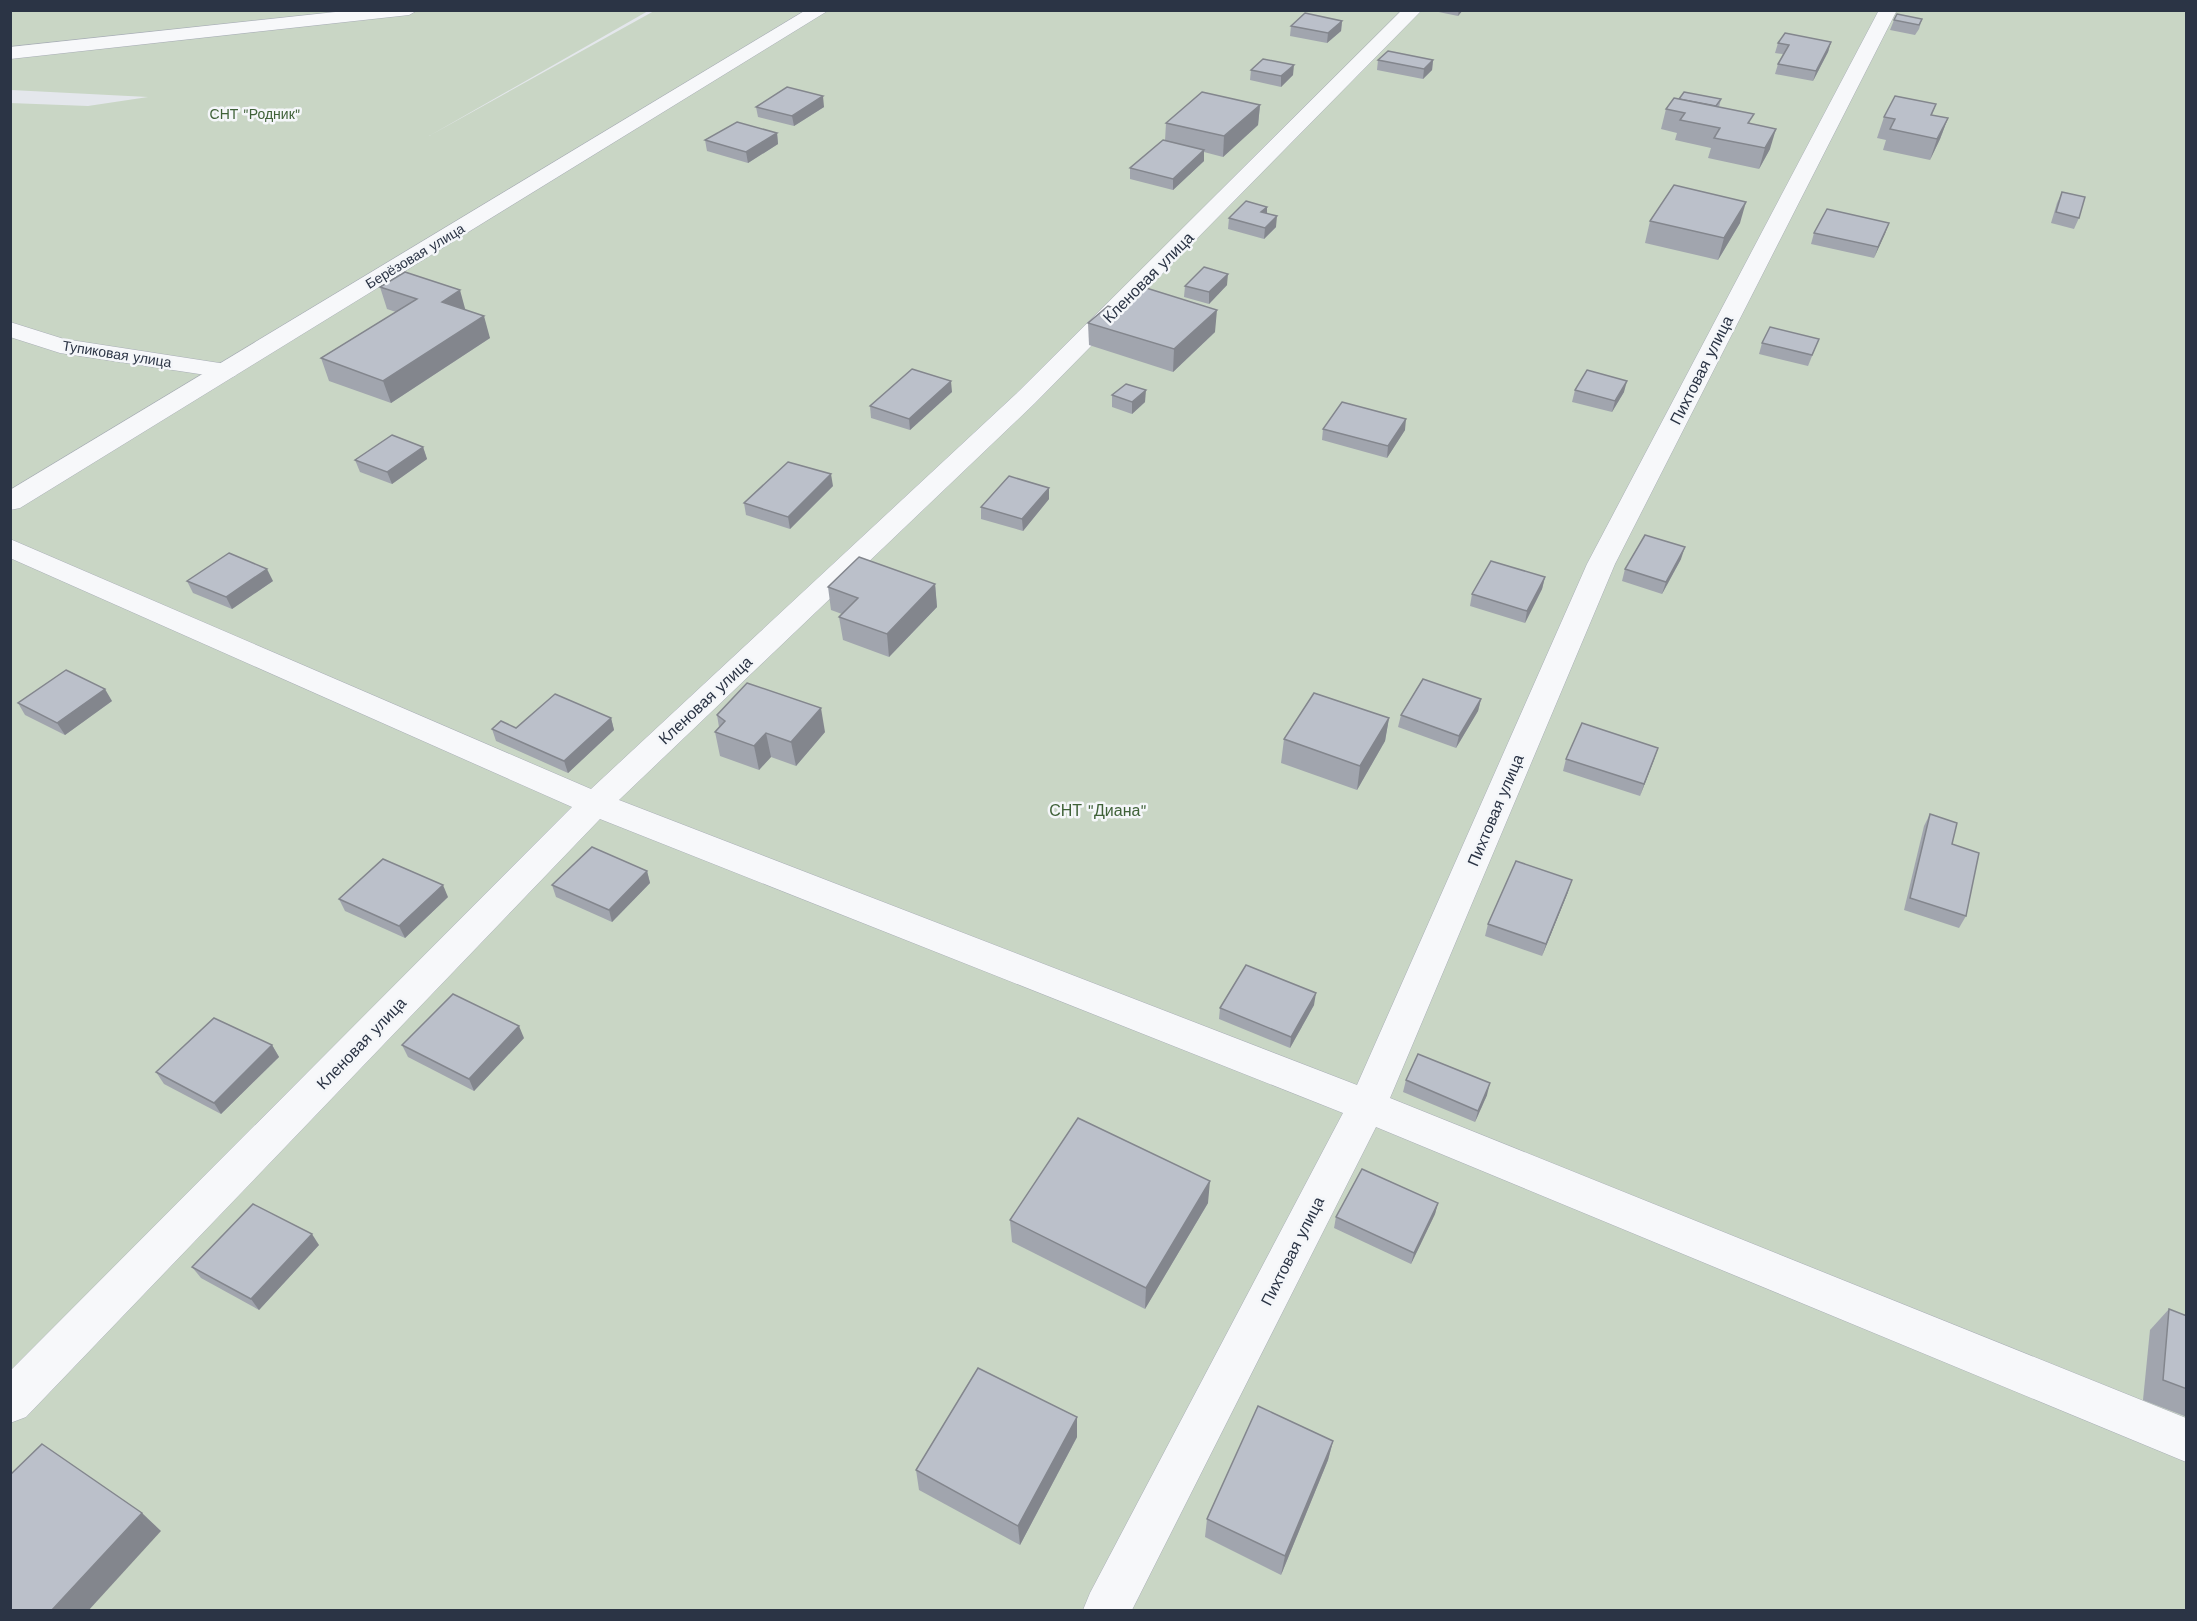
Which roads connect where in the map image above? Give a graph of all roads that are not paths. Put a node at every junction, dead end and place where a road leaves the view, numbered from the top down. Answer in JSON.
{"nodes":[{"id":1,"x":409,"y":10,"type":"edge"},
{"id":2,"x":820,"y":10,"type":"edge"},
{"id":3,"x":1413,"y":10,"type":"edge"},
{"id":4,"x":1888,"y":10,"type":"edge"},
{"id":5,"x":10,"y":53,"type":"edge"},
{"id":6,"x":10,"y":329,"type":"edge"},
{"id":7,"x":226,"y":371,"type":"junction"},
{"id":8,"x":10,"y":502,"type":"edge"},
{"id":9,"x":10,"y":547,"type":"edge"},
{"id":10,"x":595,"y":804,"type":"junction"},
{"id":11,"x":1367,"y":1106,"type":"junction"},
{"id":12,"x":10,"y":1402,"type":"edge"},
{"id":13,"x":2187,"y":1440,"type":"edge"},
{"id":14,"x":1107,"y":1611,"type":"edge"}],
"edges":[{"from":1,"to":5,"type":"street"},
{"from":2,"to":7,"type":"street","name":"Берёзовая улица"},
{"from":3,"to":10,"type":"street","name":"Кленовая улица"},
{"from":4,"to":11,"type":"street","name":"Пихтовая улица"},
{"from":6,"to":7,"type":"street","name":"Тупиковая улица"},
{"from":7,"to":8,"type":"street","name":"Берёзовая улица"},
{"from":9,"to":10,"type":"street"},
{"from":10,"to":11,"type":"street"},
{"from":10,"to":12,"type":"street","name":"Кленовая улица"},
{"from":11,"to":13,"type":"street"},
{"from":11,"to":14,"type":"street","name":"Пихтовая улица"}]}
